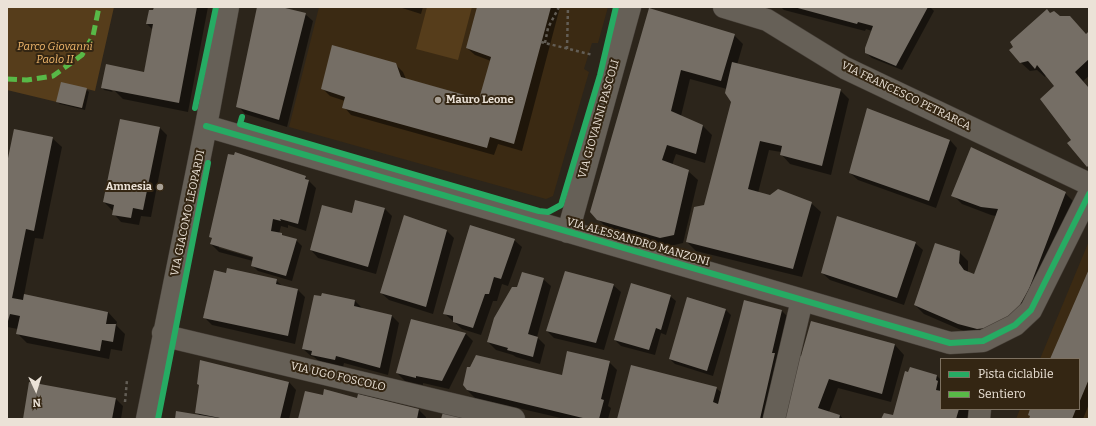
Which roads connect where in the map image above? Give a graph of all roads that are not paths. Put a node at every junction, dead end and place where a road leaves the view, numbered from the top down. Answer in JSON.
{"nodes":[{"id":1,"x":228,"y":7,"type":"edge"},
{"id":2,"x":630,"y":7,"type":"edge"},
{"id":3,"x":724,"y":7,"type":"edge"},
{"id":4,"x":206,"y":126,"type":"junction"},
{"id":5,"x":1089,"y":184,"type":"edge"},
{"id":6,"x":1089,"y":194,"type":"edge"},
{"id":7,"x":568,"y":232,"type":"junction"},
{"id":8,"x":802,"y":300,"type":"junction"},
{"id":9,"x":163,"y":333,"type":"junction"},
{"id":10,"x":955,"y":351,"type":"edge"},
{"id":11,"x":147,"y":419,"type":"edge"},
{"id":12,"x":514,"y":419,"type":"edge"},
{"id":13,"x":774,"y":419,"type":"edge"}],
"edges":[{"from":1,"to":4,"type":"street","name":"VIA GIACOMO LEOPARDI"},
{"from":2,"to":7,"type":"street","name":"VIA GIOVANNI PASCOLI"},
{"from":3,"to":5,"type":"street","name":"VIA FRANCESCO PETRARCA"},
{"from":4,"to":7,"type":"street","name":"VIA ALESSANDRO MANZONI"},
{"from":4,"to":9,"type":"street","name":"VIA GIACOMO LEOPARDI"},
{"from":6,"to":10,"type":"street"},
{"from":7,"to":8,"type":"street","name":"VIA ALESSANDRO MANZONI"},
{"from":8,"to":10,"type":"street","name":"VIA ALESSANDRO MANZONI"},
{"from":8,"to":13,"type":"street"},
{"from":9,"to":11,"type":"street","name":"VIA GIACOMO LEOPARDI"},
{"from":9,"to":12,"type":"street","name":"VIA UGO FOSCOLO"}]}
